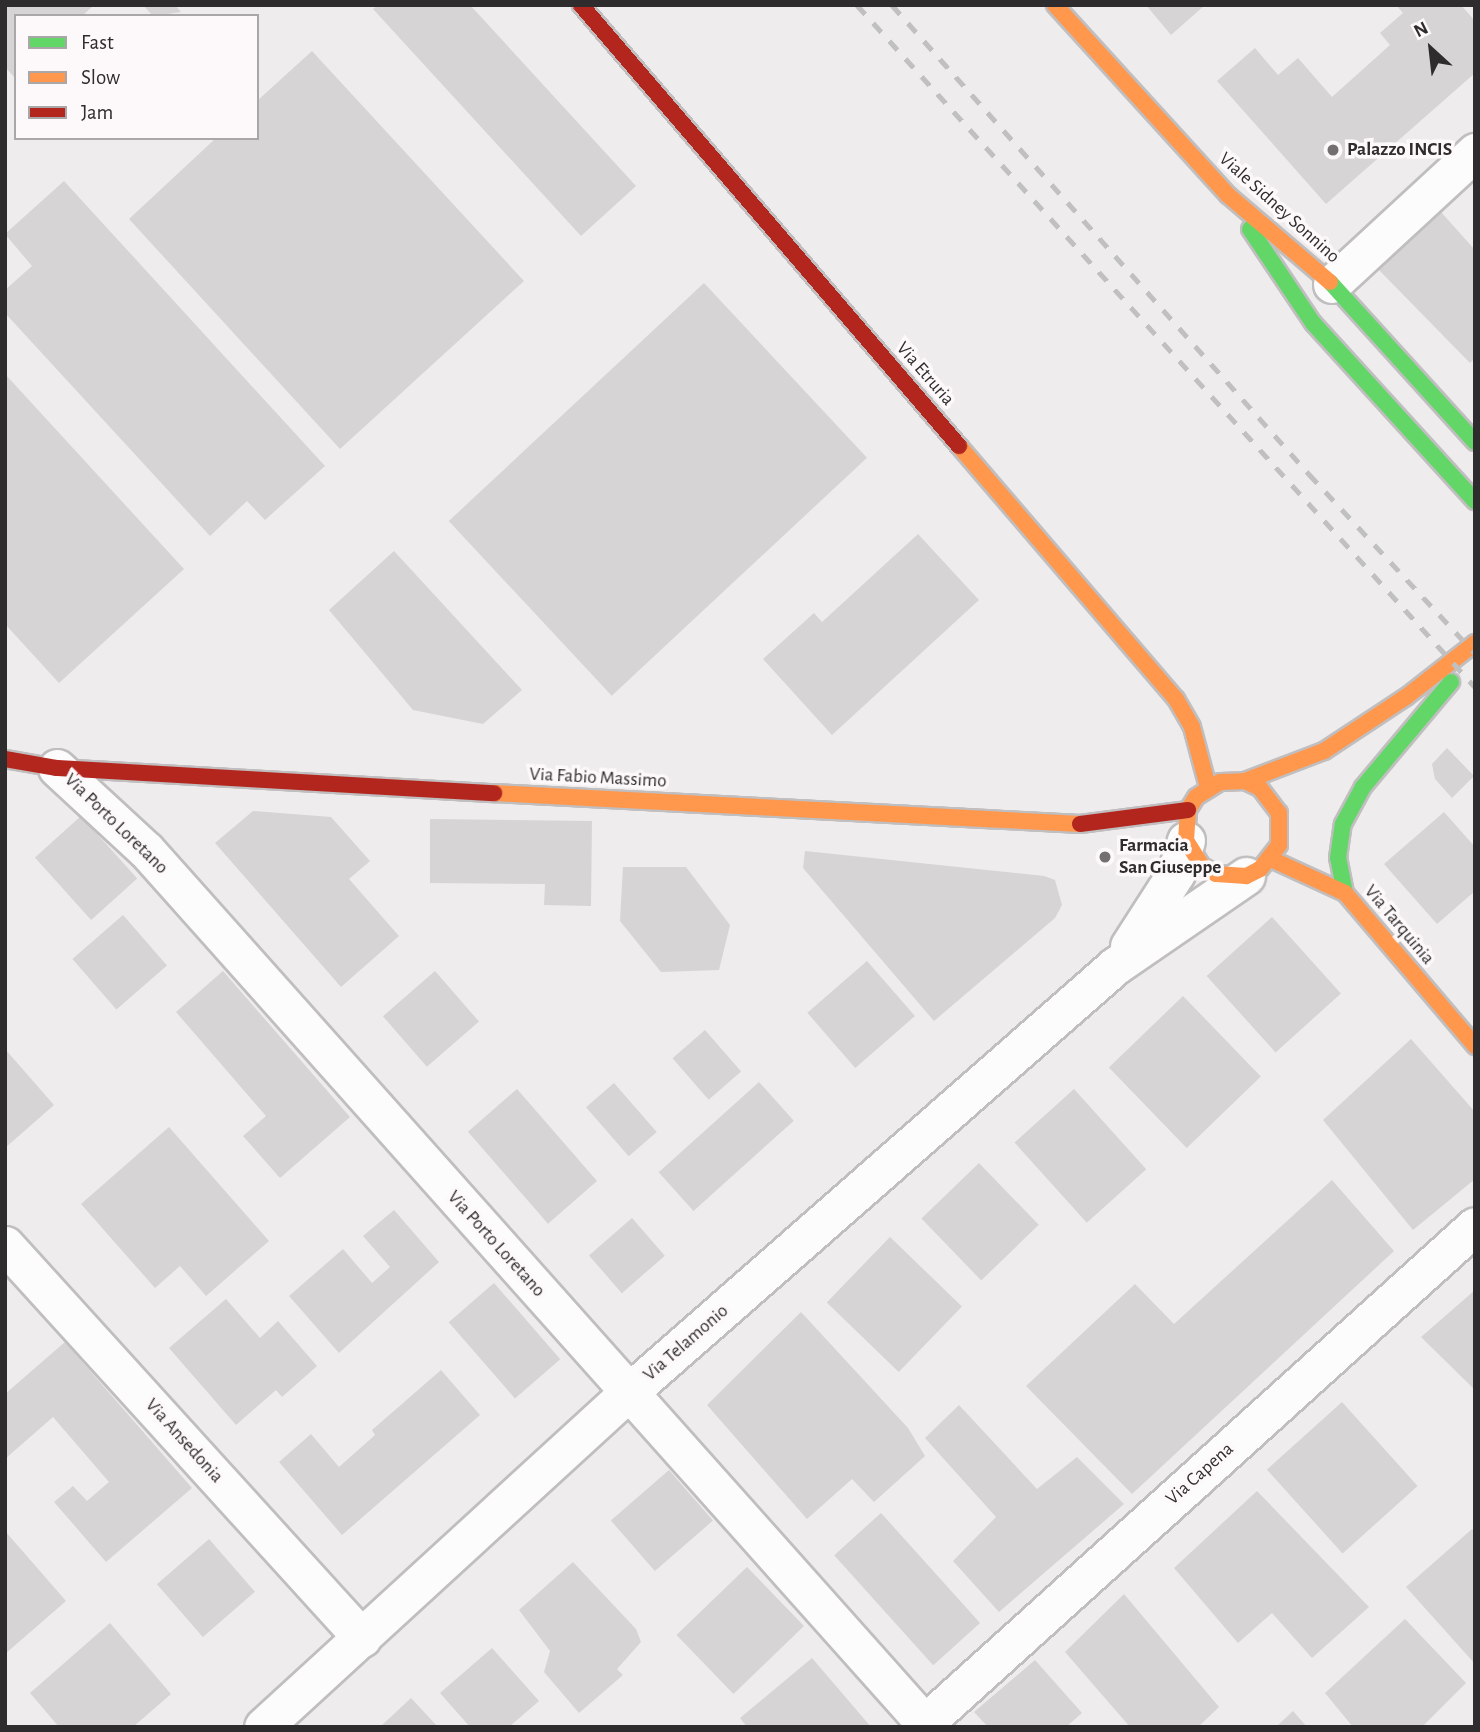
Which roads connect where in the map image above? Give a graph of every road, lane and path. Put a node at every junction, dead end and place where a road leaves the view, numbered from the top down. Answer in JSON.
{"nodes":[{"id":1,"x":581,"y":5,"type":"edge"},
{"id":2,"x":1055,"y":5,"type":"edge"},
{"id":3,"x":1475,"y":152,"type":"edge"},
{"id":4,"x":1228,"y":195,"type":"junction"},
{"id":5,"x":1332,"y":284,"type":"junction"},
{"id":6,"x":1475,"y":442,"type":"edge"},
{"id":7,"x":1475,"y":501,"type":"edge"},
{"id":8,"x":1475,"y":643,"type":"edge"},
{"id":9,"x":1475,"y":653,"type":"edge"},
{"id":10,"x":5,"y":759,"type":"edge"},
{"id":11,"x":57,"y":768,"type":"junction"},
{"id":12,"x":1245,"y":781,"type":"junction"},
{"id":13,"x":1208,"y":787,"type":"junction"},
{"id":14,"x":1187,"y":825,"type":"junction"},
{"id":15,"x":1259,"y":867,"type":"junction"},
{"id":16,"x":1345,"y":893,"type":"junction"},
{"id":17,"x":1115,"y":966,"type":"junction"},
{"id":18,"x":1475,"y":1046,"type":"edge"},
{"id":19,"x":1475,"y":1226,"type":"edge"},
{"id":20,"x":5,"y":1245,"type":"edge"},
{"id":21,"x":628,"y":1394,"type":"junction"},
{"id":22,"x":362,"y":1638,"type":"junction"},
{"id":23,"x":927,"y":1725,"type":"edge"},
{"id":24,"x":263,"y":1727,"type":"edge"}],
"edges":[{"from":1,"to":13,"type":"street","name":"Via Etruria"},
{"from":2,"to":4,"type":"street","name":"Viale Sidney Sonnino"},
{"from":3,"to":5,"type":"street"},
{"from":4,"to":5,"type":"street","name":"Viale Sidney Sonnino"},
{"from":4,"to":7,"type":"street"},
{"from":5,"to":6,"type":"street","name":"Viale Sidney Sonnino"},
{"from":8,"to":12,"type":"street"},
{"from":9,"to":16,"type":"street"},
{"from":10,"to":11,"type":"street","name":"Via Fabio Massimo"},
{"from":11,"to":14,"type":"street","name":"Via Fabio Massimo"},
{"from":11,"to":21,"type":"street","name":"Via Porto Loretano"},
{"from":12,"to":13,"type":"street"},
{"from":12,"to":15,"type":"street"},
{"from":13,"to":14,"type":"street","name":"Via Telamonio"},
{"from":14,"to":15,"type":"street"},
{"from":14,"to":17,"type":"street","name":"Via Telamonio"},
{"from":15,"to":16,"type":"street","name":"Via Tarquinia"},
{"from":15,"to":17,"type":"street","name":"Via Telamonio"},
{"from":16,"to":18,"type":"street","name":"Via Tarquinia"},
{"from":17,"to":21,"type":"street","name":"Via Telamonio"},
{"from":19,"to":23,"type":"street","name":"Via Capena"},
{"from":20,"to":22,"type":"street","name":"Via Ansedonia"},
{"from":21,"to":22,"type":"street","name":"Via Telamonio"},
{"from":21,"to":23,"type":"street","name":"Via Porto Loretano"},
{"from":22,"to":24,"type":"street","name":"Via Telamonio"}]}
